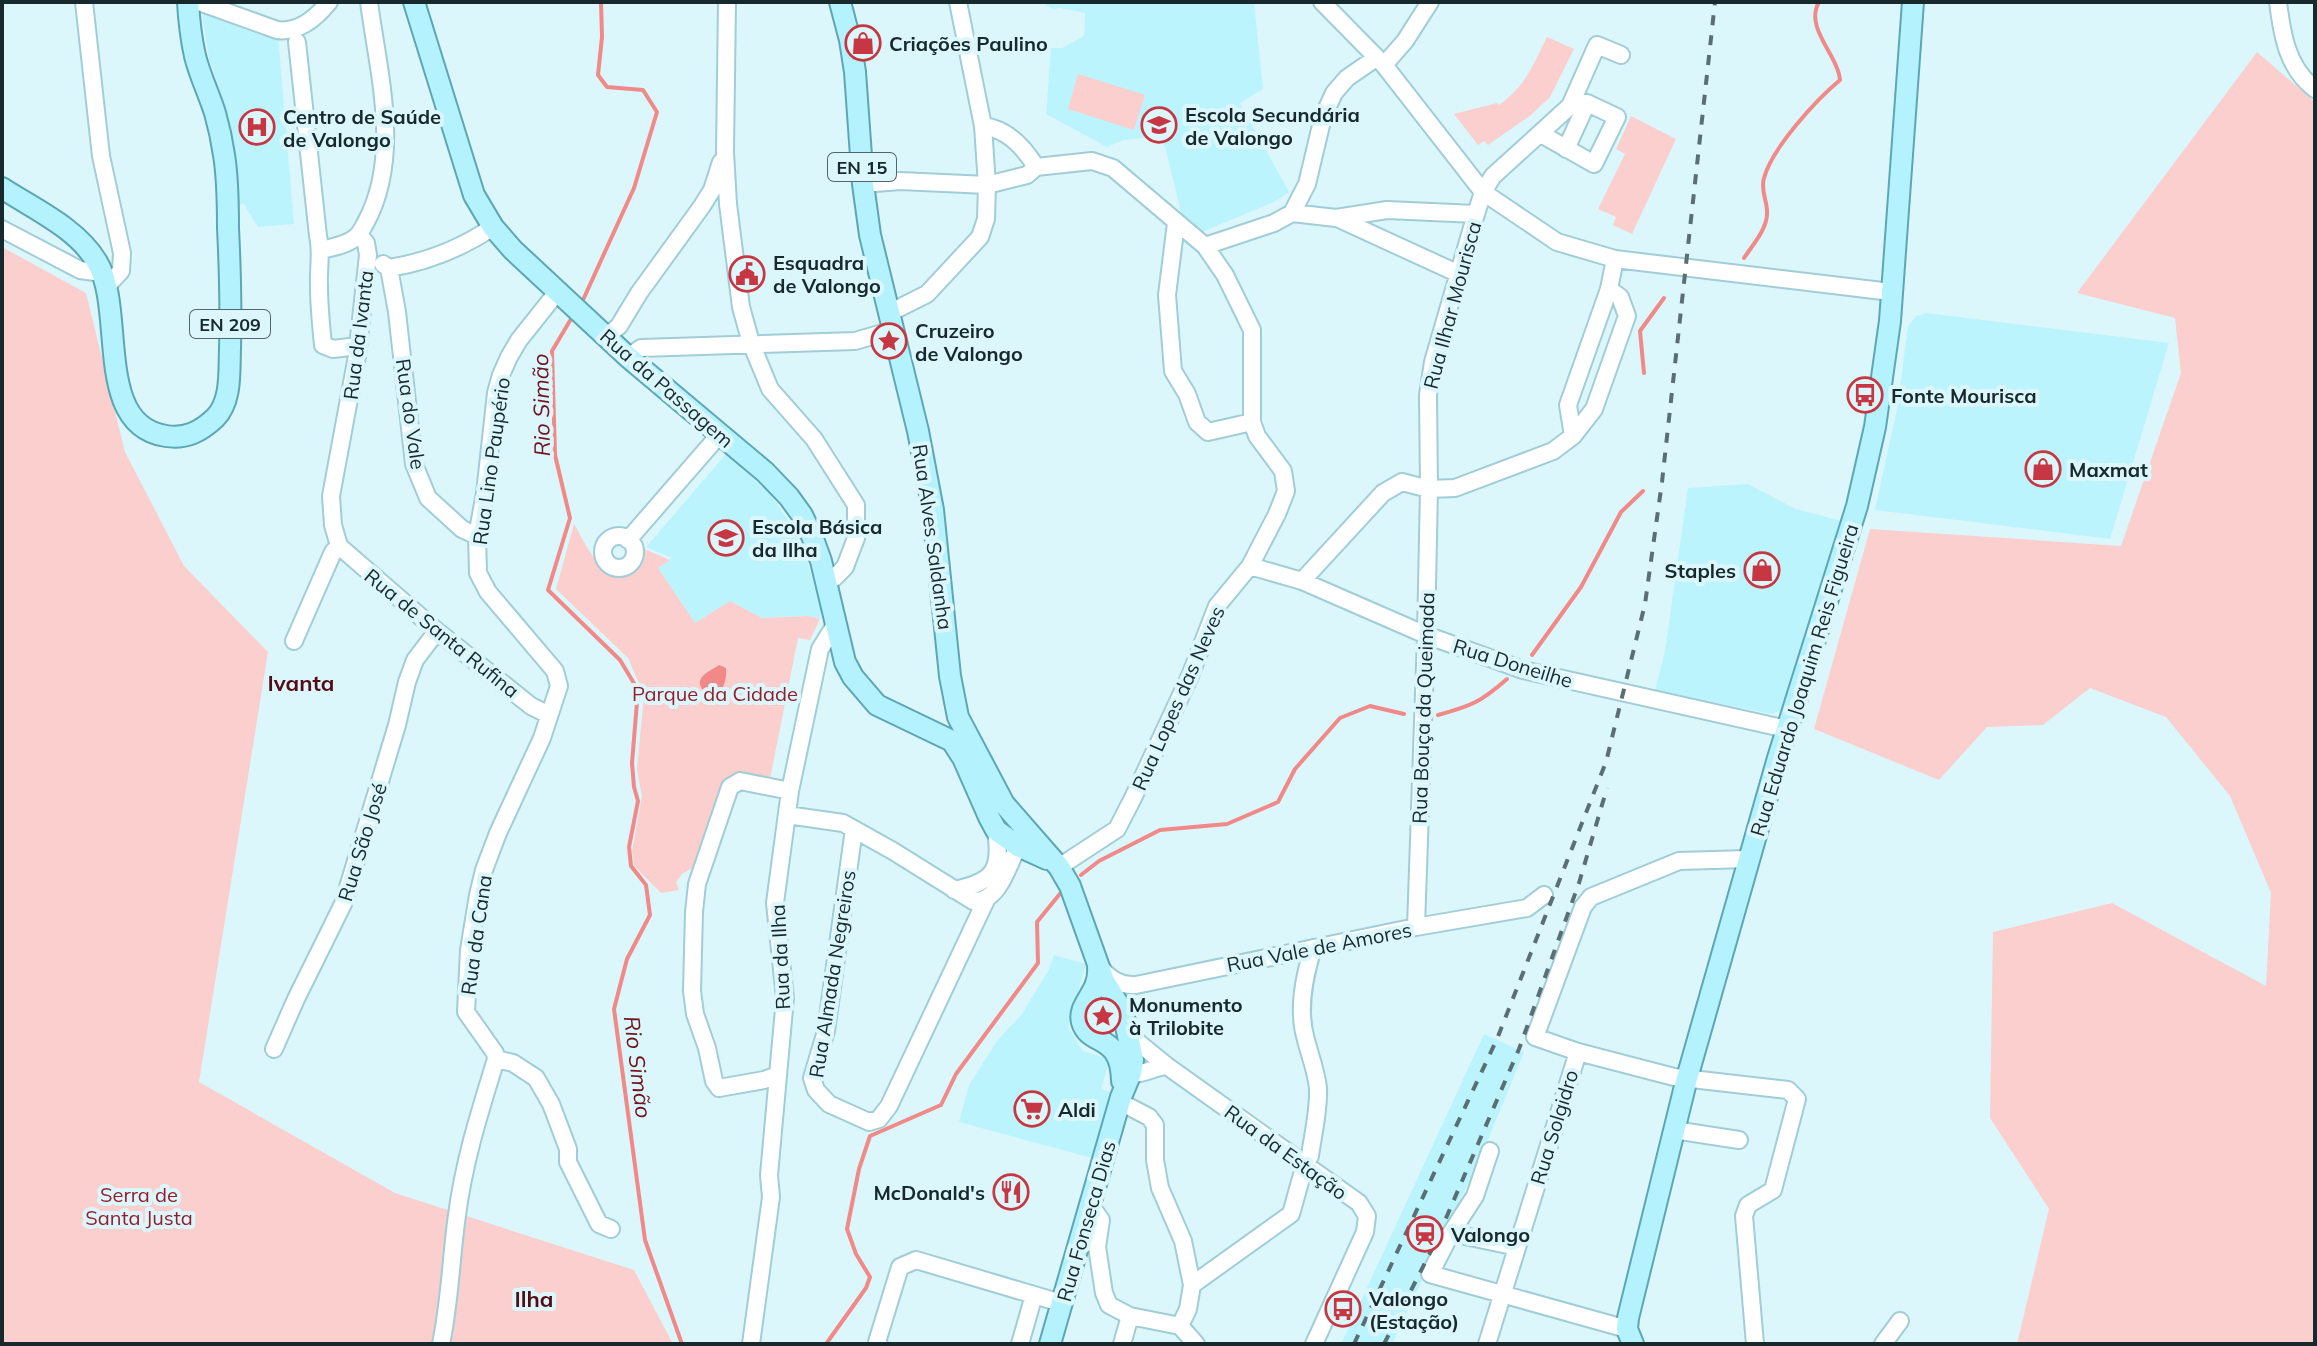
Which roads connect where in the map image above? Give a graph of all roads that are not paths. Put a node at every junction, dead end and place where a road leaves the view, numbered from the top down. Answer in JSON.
{"nodes":[{"id":1,"x":84,"y":2,"type":"edge"},
{"id":2,"x":188,"y":2,"type":"edge"},
{"id":3,"x":199,"y":2,"type":"edge"},
{"id":4,"x":329,"y":2,"type":"edge"},
{"id":5,"x":376,"y":2,"type":"edge"},
{"id":6,"x":414,"y":2,"type":"edge"},
{"id":7,"x":727,"y":2,"type":"edge"},
{"id":8,"x":840,"y":2,"type":"edge"},
{"id":9,"x":958,"y":2,"type":"edge"},
{"id":10,"x":1322,"y":2,"type":"edge"},
{"id":11,"x":1430,"y":2,"type":"edge"},
{"id":12,"x":1913,"y":2,"type":"edge"},
{"id":13,"x":2278,"y":2,"type":"edge"},
{"id":14,"x":297,"y":42,"type":"dead end"},
{"id":15,"x":1621,"y":55,"type":"dead end"},
{"id":16,"x":1380,"y":62,"type":"junction"},
{"id":17,"x":2315,"y":89,"type":"edge"},
{"id":18,"x":1578,"y":105,"type":"junction"},
{"id":19,"x":983,"y":126,"type":"junction"},
{"id":20,"x":1541,"y":134,"type":"junction"},
{"id":21,"x":1566,"y":149,"type":"junction"},
{"id":22,"x":725,"y":152,"type":"junction"},
{"id":23,"x":1036,"y":167,"type":"junction"},
{"id":24,"x":863,"y":184,"type":"junction"},
{"id":25,"x":987,"y":185,"type":"junction"},
{"id":26,"x":2,"y":188,"type":"edge"},
{"id":27,"x":1483,"y":192,"type":"junction"},
{"id":28,"x":1292,"y":213,"type":"junction"},
{"id":29,"x":1476,"y":214,"type":"junction"},
{"id":30,"x":1336,"y":218,"type":"junction"},
{"id":31,"x":1176,"y":223,"type":"junction"},
{"id":32,"x":493,"y":227,"type":"junction"},
{"id":33,"x":2,"y":229,"type":"edge"},
{"id":34,"x":359,"y":235,"type":"junction"},
{"id":35,"x":1205,"y":246,"type":"junction"},
{"id":36,"x":322,"y":250,"type":"junction"},
{"id":37,"x":368,"y":255,"type":"junction"},
{"id":38,"x":1615,"y":259,"type":"junction"},
{"id":39,"x":389,"y":268,"type":"junction"},
{"id":40,"x":1459,"y":274,"type":"junction"},
{"id":41,"x":104,"y":279,"type":"junction"},
{"id":42,"x":1609,"y":289,"type":"junction"},
{"id":43,"x":558,"y":291,"type":"junction"},
{"id":44,"x":1891,"y":292,"type":"junction"},
{"id":45,"x":891,"y":322,"type":"junction"},
{"id":46,"x":606,"y":337,"type":"junction"},
{"id":47,"x":751,"y":343,"type":"junction"},
{"id":48,"x":358,"y":351,"type":"junction"},
{"id":49,"x":628,"y":357,"type":"junction"},
{"id":50,"x":1252,"y":422,"type":"junction"},
{"id":51,"x":720,"y":434,"type":"junction"},
{"id":52,"x":1573,"y":436,"type":"junction"},
{"id":53,"x":1429,"y":489,"type":"junction"},
{"id":54,"x":477,"y":536,"type":"junction"},
{"id":55,"x":628,"y":540,"type":"dead end"},
{"id":56,"x":339,"y":546,"type":"junction"},
{"id":57,"x":1250,"y":566,"type":"junction"},
{"id":58,"x":825,"y":581,"type":"junction"},
{"id":59,"x":1302,"y":581,"type":"junction"},
{"id":60,"x":835,"y":625,"type":"junction"},
{"id":61,"x":437,"y":631,"type":"junction"},
{"id":62,"x":1426,"y":635,"type":"junction"},
{"id":63,"x":294,"y":641,"type":"dead end"},
{"id":64,"x":549,"y":715,"type":"junction"},
{"id":65,"x":1787,"y":729,"type":"junction"},
{"id":66,"x":962,"y":737,"type":"junction"},
{"id":67,"x":790,"y":791,"type":"junction"},
{"id":68,"x":1004,"y":804,"type":"junction"},
{"id":69,"x":787,"y":815,"type":"junction"},
{"id":70,"x":854,"y":829,"type":"junction"},
{"id":71,"x":996,"y":830,"type":"junction"},
{"id":72,"x":1018,"y":846,"type":"junction"},
{"id":73,"x":1748,"y":859,"type":"junction"},
{"id":74,"x":1059,"y":867,"type":"junction"},
{"id":75,"x":954,"y":890,"type":"junction"},
{"id":76,"x":1544,"y":895,"type":"dead end"},
{"id":77,"x":986,"y":900,"type":"junction"},
{"id":78,"x":1416,"y":927,"type":"junction"},
{"id":79,"x":1313,"y":948,"type":"junction"},
{"id":80,"x":1098,"y":964,"type":"junction"},
{"id":81,"x":1119,"y":1003,"type":"junction"},
{"id":82,"x":1104,"y":1041,"type":"junction"},
{"id":83,"x":274,"y":1049,"type":"dead end"},
{"id":84,"x":1578,"y":1052,"type":"junction"},
{"id":85,"x":496,"y":1059,"type":"junction"},
{"id":86,"x":778,"y":1075,"type":"junction"},
{"id":87,"x":1138,"y":1077,"type":"junction"},
{"id":88,"x":1687,"y":1078,"type":"junction"},
{"id":89,"x":1674,"y":1130,"type":"junction"},
{"id":90,"x":1739,"y":1140,"type":"dead end"},
{"id":91,"x":1490,"y":1151,"type":"dead end"},
{"id":92,"x":1305,"y":1164,"type":"junction"},
{"id":93,"x":1091,"y":1206,"type":"junction"},
{"id":94,"x":611,"y":1229,"type":"dead end"},
{"id":95,"x":1451,"y":1233,"type":"junction"},
{"id":96,"x":1517,"y":1247,"type":"junction"},
{"id":97,"x":1192,"y":1285,"type":"junction"},
{"id":98,"x":1034,"y":1295,"type":"junction"},
{"id":99,"x":1502,"y":1295,"type":"junction"},
{"id":100,"x":1061,"y":1303,"type":"junction"},
{"id":101,"x":1130,"y":1316,"type":"junction"},
{"id":102,"x":1027,"y":1320,"type":"junction"},
{"id":103,"x":1900,"y":1321,"type":"dead end"},
{"id":104,"x":1180,"y":1326,"type":"junction"},
{"id":105,"x":1052,"y":1336,"type":"edge"},
{"id":106,"x":1630,"y":1337,"type":"edge"},
{"id":107,"x":441,"y":1344,"type":"edge"},
{"id":108,"x":751,"y":1344,"type":"edge"},
{"id":109,"x":879,"y":1344,"type":"edge"},
{"id":110,"x":1020,"y":1344,"type":"edge"},
{"id":111,"x":1122,"y":1344,"type":"edge"},
{"id":112,"x":1196,"y":1344,"type":"edge"},
{"id":113,"x":1314,"y":1344,"type":"edge"},
{"id":114,"x":1487,"y":1344,"type":"edge"},
{"id":115,"x":1755,"y":1344,"type":"edge"},
{"id":116,"x":1883,"y":1344,"type":"edge"}],
"edges":[{"from":1,"to":41,"type":"street"},
{"from":2,"to":41,"type":"main road","number":"EN 209"},
{"from":3,"to":4,"type":"street"},
{"from":5,"to":34,"type":"street"},
{"from":6,"to":32,"type":"main road","name":"Rua da Passagem"},
{"from":7,"to":22,"type":"street"},
{"from":8,"to":24,"type":"main road","number":"EN 15"},
{"from":9,"to":19,"type":"street"},
{"from":10,"to":16,"type":"street"},
{"from":11,"to":16,"type":"street"},
{"from":12,"to":44,"type":"main road","name":"Rua Eduardo Joaquim Reis Figueira"},
{"from":13,"to":17,"type":"street"},
{"from":14,"to":36,"type":"street"},
{"from":15,"to":18,"type":"street"},
{"from":16,"to":27,"type":"street"},
{"from":16,"to":28,"type":"street"},
{"from":18,"to":20,"type":"street"},
{"from":18,"to":21,"type":"street"},
{"from":18,"to":21,"type":"street"},
{"from":19,"to":23,"type":"street"},
{"from":19,"to":25,"type":"street"},
{"from":20,"to":21,"type":"street"},
{"from":20,"to":27,"type":"street"},
{"from":22,"to":46,"type":"street"},
{"from":22,"to":47,"type":"street"},
{"from":23,"to":25,"type":"street"},
{"from":23,"to":31,"type":"street"},
{"from":24,"to":25,"type":"street"},
{"from":24,"to":45,"type":"main road","number":"EN 15"},
{"from":25,"to":45,"type":"street"},
{"from":26,"to":41,"type":"main road","number":"EN 209"},
{"from":27,"to":29,"type":"street","name":"Rua Ilhar Mourisca"},
{"from":27,"to":38,"type":"street"},
{"from":28,"to":30,"type":"street"},
{"from":28,"to":35,"type":"street"},
{"from":29,"to":30,"type":"street"},
{"from":29,"to":40,"type":"street","name":"Rua Ilhar Mourisca"},
{"from":30,"to":40,"type":"street"},
{"from":31,"to":35,"type":"street"},
{"from":31,"to":50,"type":"street"},
{"from":32,"to":39,"type":"street"},
{"from":32,"to":43,"type":"main road","name":"Rua da Passagem"},
{"from":33,"to":41,"type":"street"},
{"from":34,"to":36,"type":"street"},
{"from":34,"to":37,"type":"street","name":"Rua da Ivanta"},
{"from":35,"to":50,"type":"street"},
{"from":36,"to":48,"type":"street"},
{"from":37,"to":39,"type":"street"},
{"from":37,"to":48,"type":"street","name":"Rua da Ivanta"},
{"from":38,"to":42,"type":"street"},
{"from":38,"to":44,"type":"street"},
{"from":39,"to":54,"type":"street","name":"Rua do Vale"},
{"from":40,"to":53,"type":"street","name":"Rua Ilhar Mourisca"},
{"from":42,"to":52,"type":"street"},
{"from":42,"to":52,"type":"street"},
{"from":43,"to":46,"type":"main road","name":"Rua da Passagem"},
{"from":43,"to":54,"type":"street","name":"Rua Lino Paupério"},
{"from":44,"to":65,"type":"main road","name":"Rua Eduardo Joaquim Reis Figueira"},
{"from":45,"to":47,"type":"street"},
{"from":45,"to":66,"type":"main road","name":"Rua Alves Saldanha"},
{"from":46,"to":49,"type":"main road","name":"Rua da Passagem"},
{"from":47,"to":49,"type":"street"},
{"from":47,"to":58,"type":"street"},
{"from":48,"to":56,"type":"street","name":"Rua da Ivanta"},
{"from":49,"to":51,"type":"main road","name":"Rua da Passagem"},
{"from":50,"to":57,"type":"street","name":"Rua Lopes das Neves"},
{"from":51,"to":55,"type":"street"},
{"from":51,"to":58,"type":"main road","name":"Rua da Passagem"},
{"from":52,"to":53,"type":"street"},
{"from":53,"to":59,"type":"street"},
{"from":53,"to":62,"type":"street","name":"Rua Bouça da Queimada"},
{"from":54,"to":64,"type":"street","name":"Rua Lino Paupério"},
{"from":56,"to":61,"type":"street","name":"Rua de Santa Rufina"},
{"from":56,"to":63,"type":"street"},
{"from":57,"to":59,"type":"street","name":"Rua Doneilhe"},
{"from":57,"to":74,"type":"street","name":"Rua Lopes das Neves"},
{"from":58,"to":60,"type":"main road","name":"Rua da Passagem"},
{"from":59,"to":62,"type":"street","name":"Rua Doneilhe"},
{"from":60,"to":66,"type":"main road","name":"Rua da Passagem"},
{"from":60,"to":67,"type":"street","name":"Rua da Ilha"},
{"from":61,"to":64,"type":"street","name":"Rua de Santa Rufina"},
{"from":61,"to":83,"type":"street","name":"Rua São José"},
{"from":62,"to":65,"type":"street","name":"Rua Doneilhe"},
{"from":62,"to":78,"type":"street","name":"Rua Bouça da Queimada"},
{"from":64,"to":85,"type":"street","name":"Rua da Cana"},
{"from":65,"to":73,"type":"main road","name":"Rua Eduardo Joaquim Reis Figueira"},
{"from":66,"to":68,"type":"main road"},
{"from":66,"to":71,"type":"main road"},
{"from":67,"to":69,"type":"street","name":"Rua da Ilha"},
{"from":67,"to":86,"type":"street"},
{"from":68,"to":72,"type":"main road"},
{"from":68,"to":74,"type":"main road"},
{"from":69,"to":70,"type":"street"},
{"from":69,"to":86,"type":"street","name":"Rua da Ilha"},
{"from":70,"to":75,"type":"street"},
{"from":70,"to":77,"type":"street","name":"Rua Almada Negreiros"},
{"from":71,"to":72,"type":"main road"},
{"from":71,"to":75,"type":"street"},
{"from":72,"to":74,"type":"main road"},
{"from":72,"to":77,"type":"street"},
{"from":73,"to":84,"type":"street","name":"Rua Solgidro"},
{"from":73,"to":88,"type":"main road","name":"Rua Eduardo Joaquim Reis Figueira"},
{"from":74,"to":80,"type":"main road"},
{"from":75,"to":77,"type":"street"},
{"from":76,"to":78,"type":"street","name":"Rua Vale de Amores"},
{"from":78,"to":79,"type":"street","name":"Rua Vale de Amores"},
{"from":79,"to":81,"type":"street","name":"Rua Vale de Amores"},
{"from":79,"to":92,"type":"street"},
{"from":80,"to":81,"type":"street"},
{"from":80,"to":81,"type":"main road","name":"Rua Fonseca Dias"},
{"from":81,"to":82,"type":"main road"},
{"from":81,"to":82,"type":"main road","name":"Rua Fonseca Dias"},
{"from":81,"to":87,"type":"main road","name":"Rua Fonseca Dias"},
{"from":82,"to":87,"type":"main road","name":"Rua Fonseca Dias"},
{"from":84,"to":88,"type":"street"},
{"from":84,"to":96,"type":"street","name":"Rua Solgidro"},
{"from":85,"to":94,"type":"street"},
{"from":85,"to":107,"type":"street"},
{"from":86,"to":108,"type":"street","name":"Rua da Ilha"},
{"from":87,"to":92,"type":"street","name":"Rua da Estação"},
{"from":87,"to":93,"type":"main road","name":"Rua Fonseca Dias"},
{"from":87,"to":97,"type":"street"},
{"from":88,"to":89,"type":"main road","name":"Rua Eduardo Joaquim Reis Figueira"},
{"from":88,"to":115,"type":"street"},
{"from":89,"to":90,"type":"street"},
{"from":89,"to":106,"type":"main road","name":"Rua Eduardo Joaquim Reis Figueira"},
{"from":91,"to":95,"type":"street"},
{"from":92,"to":97,"type":"street"},
{"from":92,"to":113,"type":"street","name":"Rua da Estação"},
{"from":93,"to":100,"type":"main road","name":"Rua Fonseca Dias"},
{"from":93,"to":101,"type":"street"},
{"from":95,"to":96,"type":"street"},
{"from":95,"to":99,"type":"street"},
{"from":96,"to":99,"type":"street","name":"Rua Solgidro"},
{"from":97,"to":104,"type":"street"},
{"from":98,"to":100,"type":"street"},
{"from":98,"to":102,"type":"street"},
{"from":98,"to":109,"type":"street"},
{"from":99,"to":106,"type":"street"},
{"from":99,"to":114,"type":"street","name":"Rua Solgidro"},
{"from":100,"to":105,"type":"main road","name":"Rua Fonseca Dias"},
{"from":101,"to":104,"type":"street"},
{"from":101,"to":111,"type":"street"},
{"from":102,"to":105,"type":"street"},
{"from":102,"to":110,"type":"street"},
{"from":103,"to":116,"type":"street"},
{"from":104,"to":112,"type":"street"}]}
